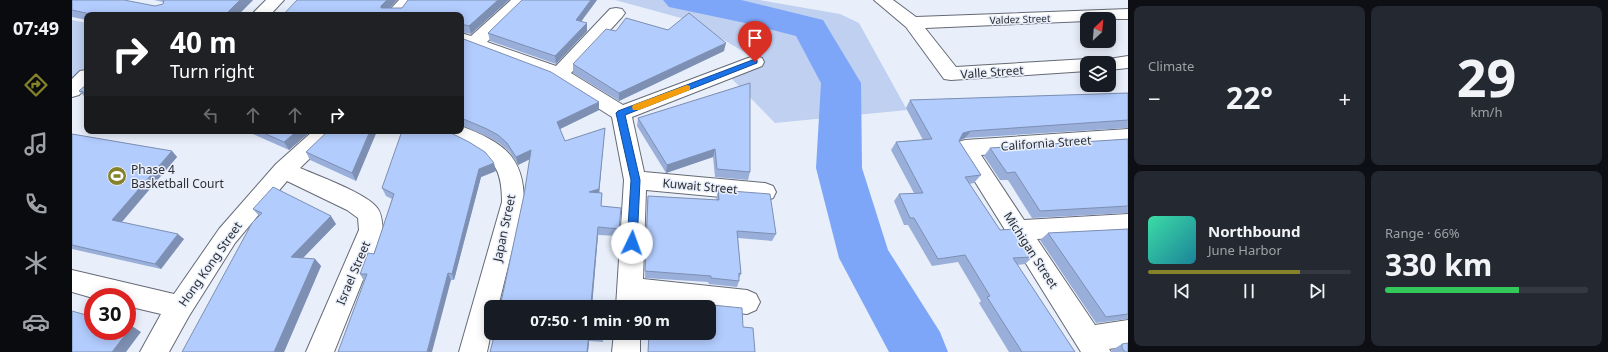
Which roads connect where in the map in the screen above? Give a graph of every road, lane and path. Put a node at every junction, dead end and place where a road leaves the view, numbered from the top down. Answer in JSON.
{"nodes":[{"id":1,"x":276,"y":0,"type":"edge"},
{"id":2,"x":408,"y":0,"type":"edge"},
{"id":3,"x":521,"y":0,"type":"edge"},
{"id":4,"x":882,"y":0,"type":"edge"},
{"id":5,"x":263,"y":12,"type":"edge"},
{"id":6,"x":397,"y":12,"type":"edge"},
{"id":7,"x":616,"y":13,"type":"dead end"},
{"id":8,"x":1128,"y":14,"type":"edge"},
{"id":9,"x":912,"y":23,"type":"junction"},
{"id":10,"x":467,"y":42,"type":"edge"},
{"id":11,"x":755,"y":62,"type":"dead end"},
{"id":12,"x":1128,"y":62,"type":"edge"},
{"id":13,"x":1116,"y":63,"type":"edge"},
{"id":14,"x":1080,"y":65,"type":"edge"},
{"id":15,"x":559,"y":74,"type":"junction"},
{"id":16,"x":84,"y":79,"type":"edge"},
{"id":17,"x":72,"y":90,"type":"edge"},
{"id":18,"x":621,"y":113,"type":"junction"},
{"id":19,"x":323,"y":134,"type":"edge"},
{"id":20,"x":461,"y":134,"type":"edge"},
{"id":21,"x":1128,"y":137,"type":"edge"},
{"id":22,"x":965,"y":148,"type":"joint"},
{"id":23,"x":284,"y":170,"type":"junction"},
{"id":24,"x":635,"y":180,"type":"junction"},
{"id":25,"x":766,"y":192,"type":"edge"},
{"id":26,"x":1128,"y":224,"type":"edge"},
{"id":27,"x":1017,"y":230,"type":"junction"},
{"id":28,"x":72,"y":281,"type":"edge"},
{"id":29,"x":629,"y":298,"type":"edge"},
{"id":30,"x":747,"y":302,"type":"dead end"},
{"id":31,"x":180,"y":307,"type":"junction"},
{"id":32,"x":1128,"y":333,"type":"edge"},
{"id":33,"x":627,"y":340,"type":"edge"},
{"id":34,"x":1092,"y":346,"type":"edge"},
{"id":35,"x":154,"y":352,"type":"edge"},
{"id":36,"x":320,"y":352,"type":"edge"},
{"id":37,"x":473,"y":352,"type":"edge"},
{"id":38,"x":626,"y":352,"type":"edge"}],
"edges":[{"from":1,"to":5,"type":"street"},
{"from":2,"to":6,"type":"street"},
{"from":3,"to":10,"type":"street"},
{"from":4,"to":9,"type":"street","name":"Valle Street"},
{"from":7,"to":15,"type":"street"},
{"from":8,"to":9,"type":"street","name":"Valdez Street"},
{"from":9,"to":14,"type":"street","name":"Valle Street"},
{"from":10,"to":15,"type":"street"},
{"from":11,"to":18,"type":"street"},
{"from":12,"to":13,"type":"street"},
{"from":15,"to":18,"type":"street"},
{"from":16,"to":17,"type":"street"},
{"from":18,"to":24,"type":"street"},
{"from":19,"to":23,"type":"street","name":"Hong Kong Street"},
{"from":20,"to":37,"type":"street","name":"Japan Street"},
{"from":21,"to":22,"type":"street","name":"California Street"},
{"from":22,"to":27,"type":"street","name":"Michigan Street"},
{"from":23,"to":31,"type":"street","name":"Hong Kong Street"},
{"from":23,"to":36,"type":"street","name":"Israel Street"},
{"from":24,"to":25,"type":"street","name":"Kuwait Street"},
{"from":24,"to":29,"type":"street"},
{"from":26,"to":27,"type":"street"},
{"from":27,"to":34,"type":"street","name":"Michigan Street"},
{"from":28,"to":31,"type":"street"},
{"from":29,"to":30,"type":"street"},
{"from":31,"to":35,"type":"street","name":"Hong Kong Street"},
{"from":32,"to":34,"type":"street"},
{"from":33,"to":38,"type":"street"}]}
